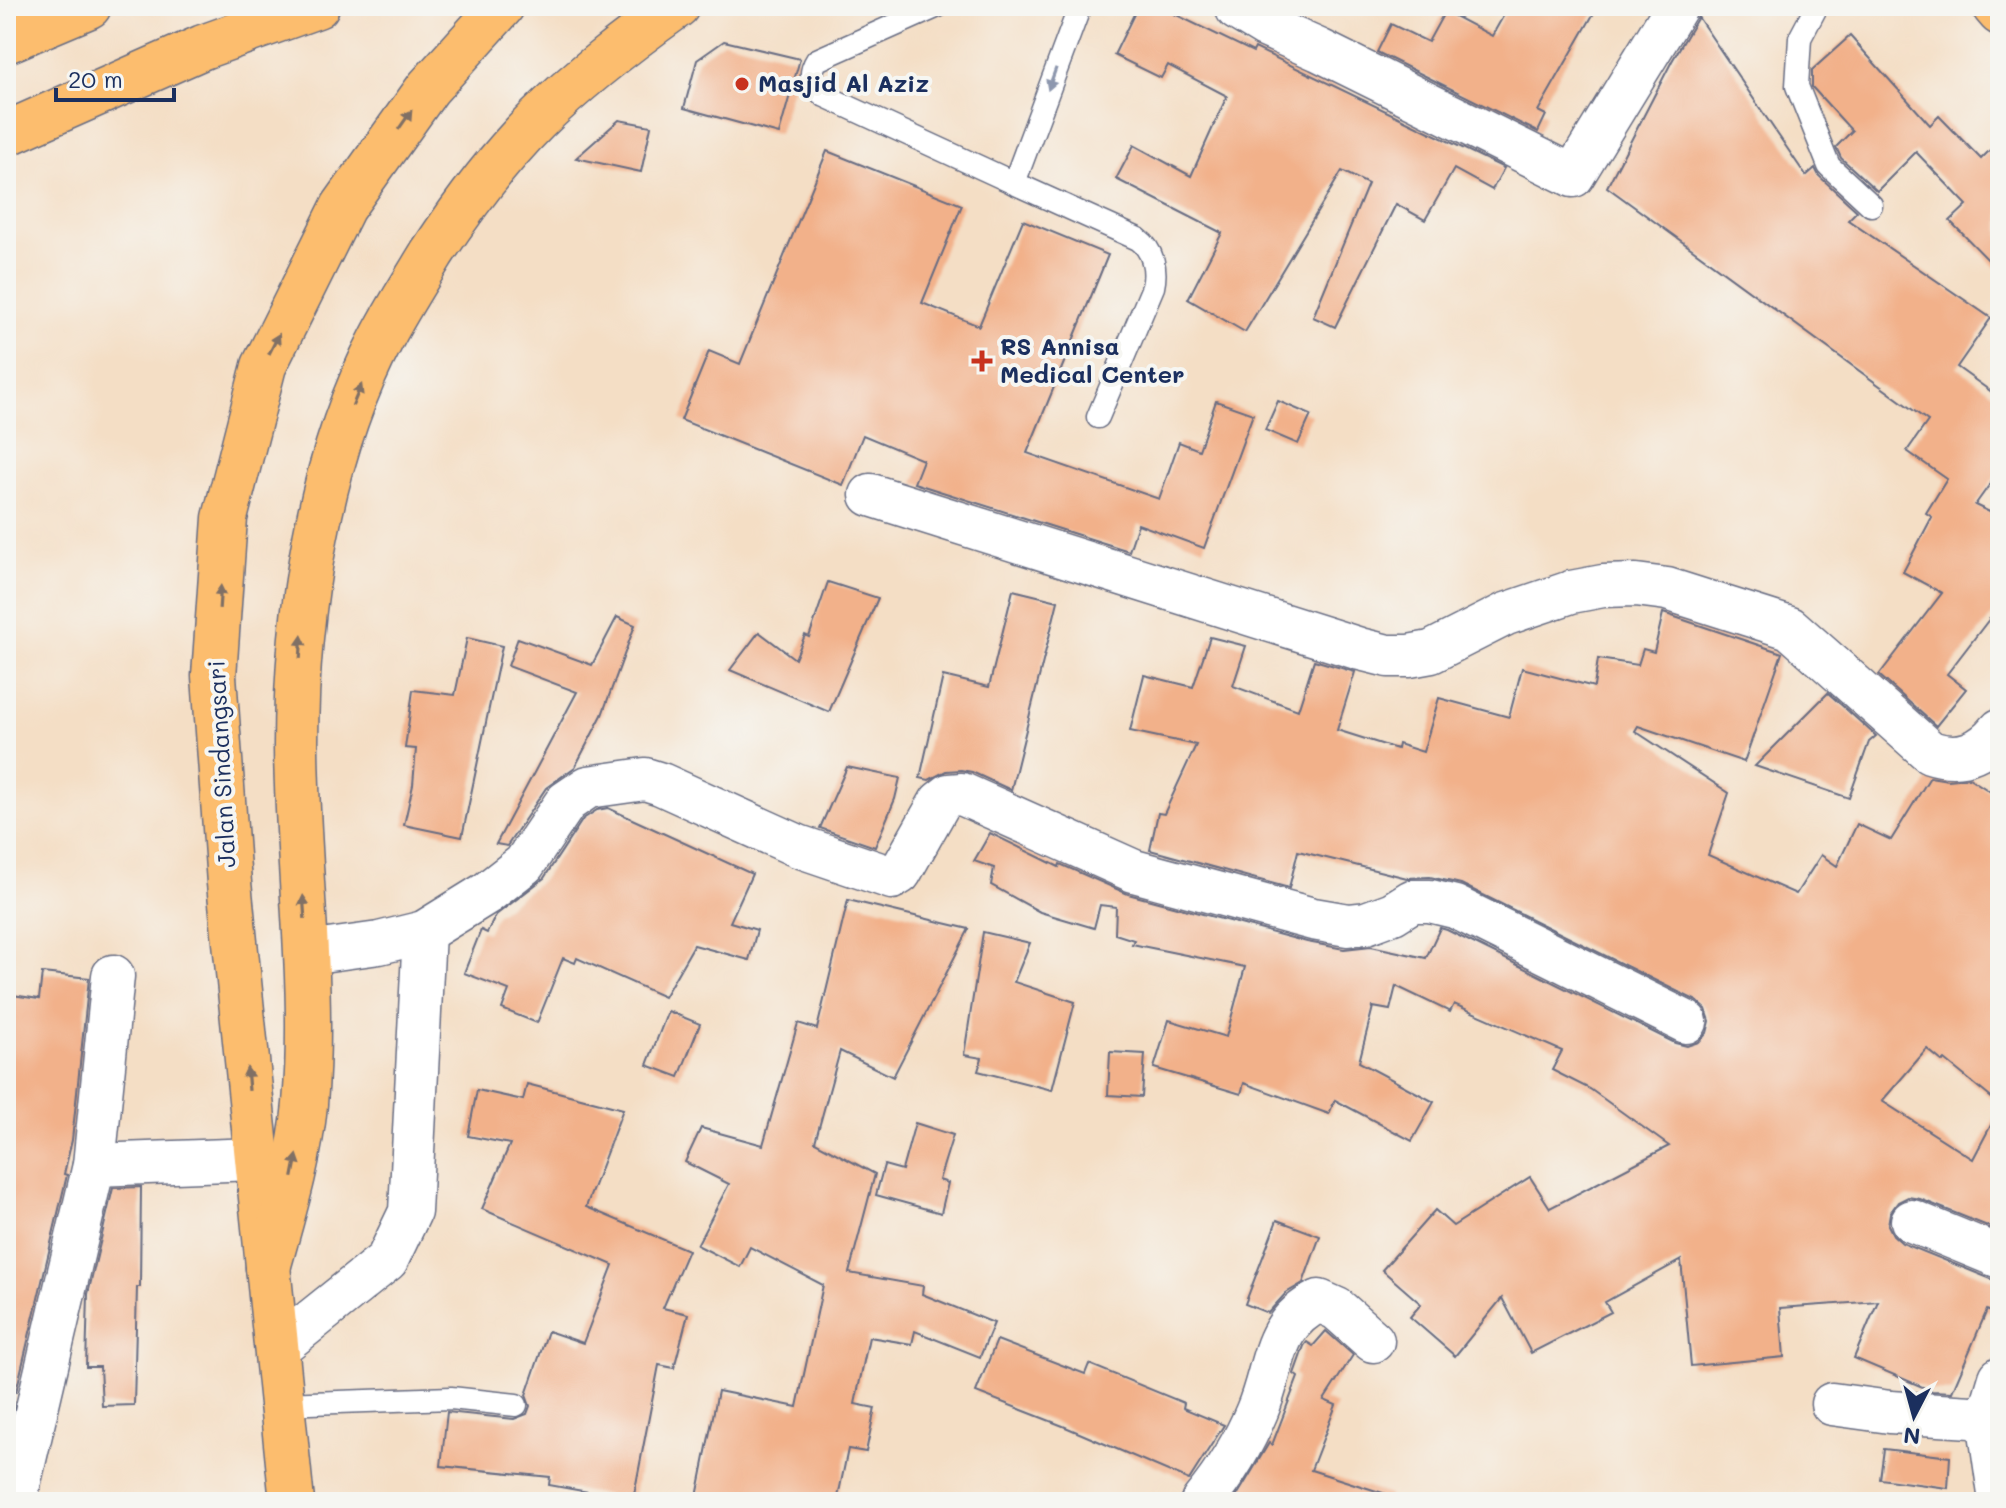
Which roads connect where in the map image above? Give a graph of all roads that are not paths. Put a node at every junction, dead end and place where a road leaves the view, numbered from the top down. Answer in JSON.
{"nodes":[{"id":1,"x":89,"y":6,"type":"edge"},
{"id":2,"x":317,"y":6,"type":"edge"},
{"id":3,"x":502,"y":6,"type":"edge"},
{"id":4,"x":677,"y":6,"type":"edge"},
{"id":5,"x":938,"y":6,"type":"edge"},
{"id":6,"x":1080,"y":6,"type":"edge"},
{"id":7,"x":1677,"y":6,"type":"edge"},
{"id":8,"x":1817,"y":6,"type":"edge"},
{"id":9,"x":1994,"y":6,"type":"edge"},
{"id":10,"x":1237,"y":9,"type":"dead end"},
{"id":11,"x":2000,"y":13,"type":"edge"},
{"id":12,"x":6,"y":41,"type":"edge"},
{"id":13,"x":6,"y":134,"type":"edge"},
{"id":14,"x":1014,"y":183,"type":"junction"},
{"id":15,"x":1871,"y":205,"type":"dead end"},
{"id":16,"x":1098,"y":417,"type":"dead end"},
{"id":17,"x":871,"y":495,"type":"dead end"},
{"id":18,"x":2000,"y":730,"type":"edge"},
{"id":19,"x":424,"y":932,"type":"junction"},
{"id":20,"x":307,"y":953,"type":"junction"},
{"id":21,"x":113,"y":976,"type":"dead end"},
{"id":22,"x":1686,"y":1022,"type":"dead end"},
{"id":23,"x":255,"y":1159,"type":"junction"},
{"id":24,"x":94,"y":1165,"type":"junction"},
{"id":25,"x":1912,"y":1221,"type":"dead end"},
{"id":26,"x":2000,"y":1257,"type":"edge"},
{"id":27,"x":268,"y":1268,"type":"junction"},
{"id":28,"x":1373,"y":1341,"type":"dead end"},
{"id":29,"x":276,"y":1349,"type":"junction"},
{"id":30,"x":2000,"y":1378,"type":"edge"},
{"id":31,"x":282,"y":1404,"type":"junction"},
{"id":32,"x":1832,"y":1404,"type":"dead end"},
{"id":33,"x":516,"y":1405,"type":"dead end"},
{"id":34,"x":1988,"y":1418,"type":"junction"},
{"id":35,"x":2000,"y":1501,"type":"edge"},
{"id":36,"x":15,"y":1502,"type":"edge"},
{"id":37,"x":292,"y":1502,"type":"edge"},
{"id":38,"x":1202,"y":1502,"type":"edge"}],
"edges":[{"from":1,"to":12,"type":"highway"},
{"from":2,"to":13,"type":"highway"},
{"from":23,"to":3,"type":"highway","name":"Jalan Sindangsari","one_way":true},
{"from":20,"to":4,"type":"highway","one_way":true},
{"from":5,"to":14,"type":"lane"},
{"from":6,"to":14,"type":"lane","one_way":true},
{"from":7,"to":10,"type":"street"},
{"from":8,"to":15,"type":"lane"},
{"from":9,"to":11,"type":"highway"},
{"from":14,"to":16,"type":"lane"},
{"from":17,"to":18,"type":"street"},
{"from":19,"to":20,"type":"street"},
{"from":19,"to":22,"type":"street"},
{"from":19,"to":29,"type":"street"},
{"from":27,"to":20,"type":"highway","one_way":true},
{"from":21,"to":24,"type":"street"},
{"from":23,"to":24,"type":"street"},
{"from":23,"to":27,"type":"highway","name":"Jalan Sindangsari"},
{"from":24,"to":36,"type":"street"},
{"from":25,"to":26,"type":"street"},
{"from":27,"to":29,"type":"highway","name":"Jalan Sindangsari"},
{"from":28,"to":38,"type":"street"},
{"from":29,"to":31,"type":"highway","name":"Jalan Sindangsari"},
{"from":30,"to":34,"type":"street"},
{"from":31,"to":33,"type":"lane"},
{"from":31,"to":37,"type":"highway","name":"Jalan Sindangsari"},
{"from":32,"to":34,"type":"street"},
{"from":34,"to":35,"type":"street"}]}
